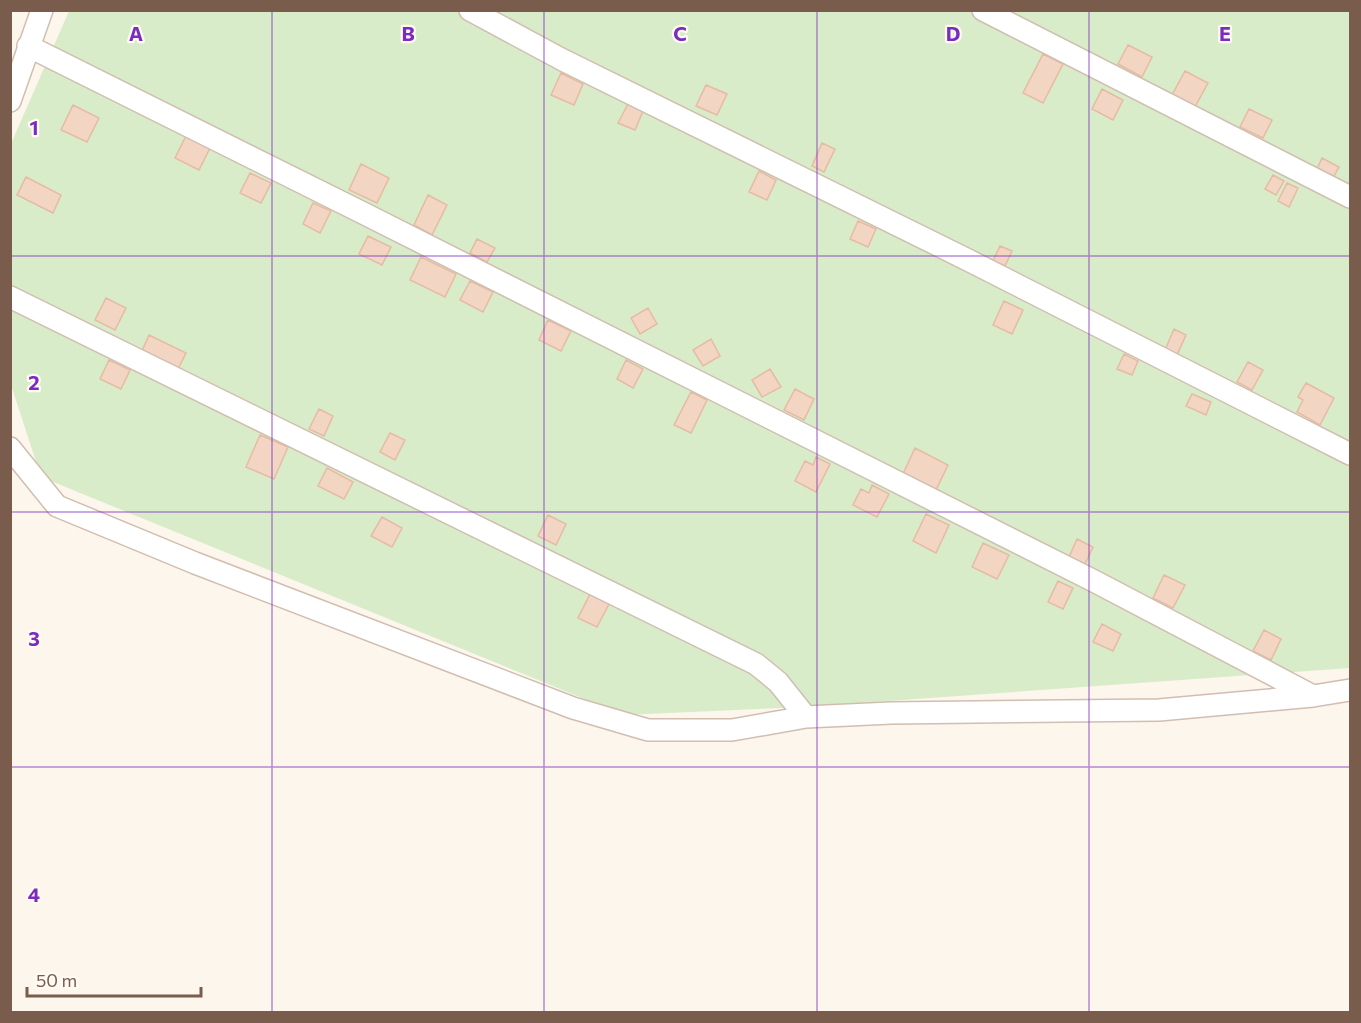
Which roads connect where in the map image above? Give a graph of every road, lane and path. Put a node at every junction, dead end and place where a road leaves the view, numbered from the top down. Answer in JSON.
{"nodes":[{"id":1,"x":42,"y":10,"type":"edge"},
{"id":2,"x":470,"y":10,"type":"edge"},
{"id":3,"x":983,"y":10,"type":"edge"},
{"id":4,"x":28,"y":46,"type":"junction"},
{"id":5,"x":10,"y":101,"type":"edge"},
{"id":6,"x":1350,"y":197,"type":"edge"},
{"id":7,"x":10,"y":297,"type":"edge"},
{"id":8,"x":10,"y":448,"type":"edge"},
{"id":9,"x":1350,"y":454,"type":"edge"},
{"id":10,"x":1350,"y":690,"type":"edge"},
{"id":11,"x":1313,"y":696,"type":"junction"},
{"id":12,"x":806,"y":717,"type":"junction"}],
"edges":[{"from":1,"to":4,"type":"street"},
{"from":2,"to":9,"type":"street"},
{"from":3,"to":6,"type":"street"},
{"from":4,"to":5,"type":"street"},
{"from":4,"to":11,"type":"street"},
{"from":7,"to":12,"type":"street"},
{"from":8,"to":12,"type":"street"},
{"from":10,"to":11,"type":"street"},
{"from":11,"to":12,"type":"street"}]}
